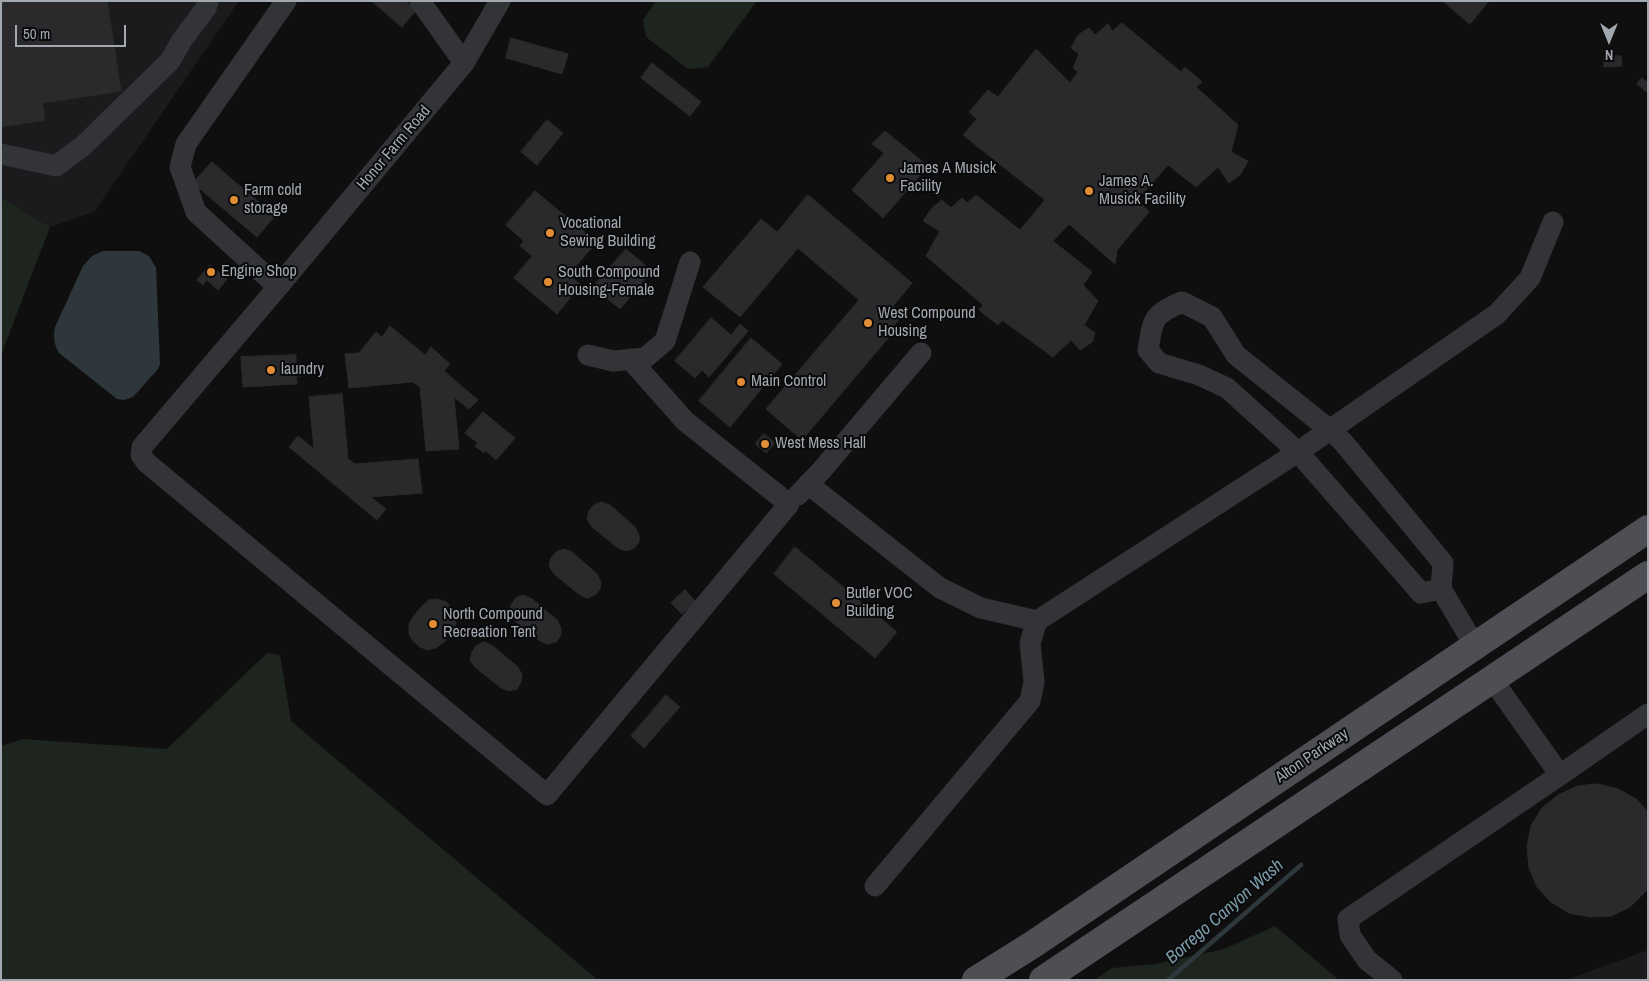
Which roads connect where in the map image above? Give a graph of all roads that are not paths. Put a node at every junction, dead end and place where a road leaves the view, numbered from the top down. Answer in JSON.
{"nodes":[{"id":1,"x":208,"y":1,"type":"edge"},
{"id":2,"x":286,"y":1,"type":"edge"},
{"id":3,"x":420,"y":1,"type":"edge"},
{"id":4,"x":500,"y":1,"type":"edge"},
{"id":5,"x":464,"y":63,"type":"junction"},
{"id":6,"x":1,"y":154,"type":"edge"},
{"id":7,"x":1553,"y":222,"type":"dead end"},
{"id":8,"x":690,"y":262,"type":"dead end"},
{"id":9,"x":278,"y":287,"type":"junction"},
{"id":10,"x":921,"y":353,"type":"dead end"},
{"id":11,"x":588,"y":355,"type":"dead end"},
{"id":12,"x":630,"y":359,"type":"junction"},
{"id":13,"x":1330,"y":430,"type":"junction"},
{"id":14,"x":1298,"y":452,"type":"junction"},
{"id":15,"x":808,"y":484,"type":"junction"},
{"id":16,"x":789,"y":504,"type":"junction"},
{"id":17,"x":1645,"y":531,"type":"edge"},
{"id":18,"x":1648,"y":575,"type":"edge"},
{"id":19,"x":1441,"y":589,"type":"junction"},
{"id":20,"x":1037,"y":621,"type":"junction"},
{"id":21,"x":1476,"y":646,"type":"junction"},
{"id":22,"x":1492,"y":679,"type":"junction"},
{"id":23,"x":1648,"y":714,"type":"edge"},
{"id":24,"x":1560,"y":775,"type":"junction"},
{"id":25,"x":875,"y":886,"type":"dead end"},
{"id":26,"x":976,"y":980,"type":"edge"},
{"id":27,"x":1043,"y":980,"type":"edge"},
{"id":28,"x":1392,"y":980,"type":"edge"}],
"edges":[{"from":1,"to":6,"type":"street"},
{"from":2,"to":9,"type":"street"},
{"from":3,"to":5,"type":"street"},
{"from":4,"to":5,"type":"street","name":"Honor Farm Road"},
{"from":5,"to":9,"type":"street","name":"Honor Farm Road"},
{"from":7,"to":13,"type":"street"},
{"from":8,"to":12,"type":"street"},
{"from":9,"to":16,"type":"street","name":"Honor Farm Road"},
{"from":10,"to":15,"type":"street"},
{"from":11,"to":12,"type":"street"},
{"from":12,"to":16,"type":"street"},
{"from":13,"to":14,"type":"street"},
{"from":13,"to":14,"type":"street"},
{"from":13,"to":19,"type":"street"},
{"from":14,"to":19,"type":"street"},
{"from":14,"to":20,"type":"street"},
{"from":15,"to":16,"type":"street"},
{"from":15,"to":20,"type":"street"},
{"from":17,"to":21,"type":"main road","name":"Alton Parkway"},
{"from":17,"to":22,"type":"main road"},
{"from":18,"to":22,"type":"main road"},
{"from":19,"to":21,"type":"street"},
{"from":20,"to":25,"type":"street"},
{"from":21,"to":26,"type":"main road","name":"Alton Parkway"},
{"from":22,"to":24,"type":"street"},
{"from":22,"to":27,"type":"main road"},
{"from":23,"to":24,"type":"street"},
{"from":24,"to":28,"type":"street"}]}
